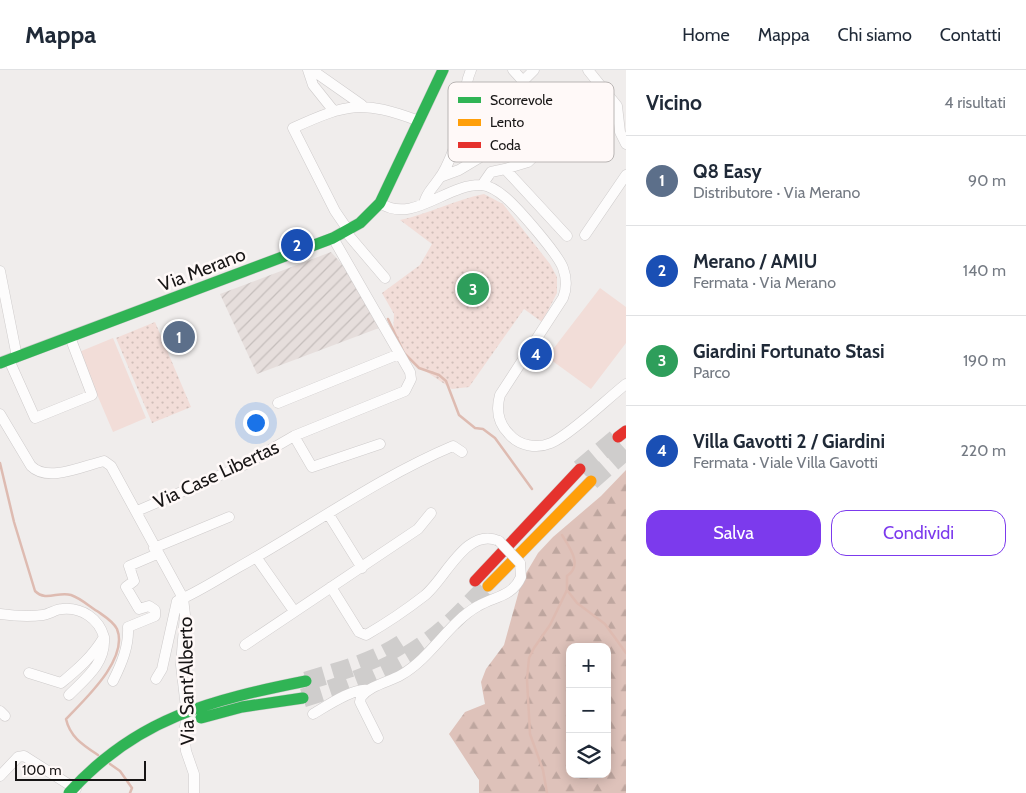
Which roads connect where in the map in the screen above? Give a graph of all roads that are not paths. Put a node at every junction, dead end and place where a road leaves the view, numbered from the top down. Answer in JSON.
{"nodes":[{"id":1,"x":308,"y":70,"type":"edge"},
{"id":2,"x":312,"y":70,"type":"edge"},
{"id":3,"x":443,"y":70,"type":"edge"},
{"id":4,"x":471,"y":70,"type":"edge"},
{"id":5,"x":513,"y":70,"type":"edge"},
{"id":6,"x":534,"y":70,"type":"edge"},
{"id":7,"x":588,"y":70,"type":"edge"},
{"id":8,"x":523,"y":81,"type":"joint"},
{"id":9,"x":466,"y":82,"type":"edge"},
{"id":10,"x":598,"y":82,"type":"edge"},
{"id":11,"x":614,"y":102,"type":"edge"},
{"id":12,"x":362,"y":105,"type":"junction"},
{"id":13,"x":333,"y":110,"type":"junction"},
{"id":14,"x":419,"y":121,"type":"junction"},
{"id":15,"x":626,"y":144,"type":"edge"},
{"id":16,"x":448,"y":158,"type":"edge"},
{"id":17,"x":472,"y":162,"type":"edge"},
{"id":18,"x":528,"y":162,"type":"edge"},
{"id":19,"x":505,"y":169,"type":"junction"},
{"id":20,"x":626,"y":175,"type":"edge"},
{"id":21,"x":440,"y":177,"type":"junction"},
{"id":22,"x":482,"y":185,"type":"junction"},
{"id":23,"x":380,"y":203,"type":"junction"},
{"id":24,"x":424,"y":203,"type":"junction"},
{"id":25,"x":346,"y":230,"type":"junction"},
{"id":26,"x":585,"y":235,"type":"dead end"},
{"id":27,"x":567,"y":236,"type":"dead end"},
{"id":28,"x":333,"y":238,"type":"junction"},
{"id":29,"x":0,"y":271,"type":"edge"},
{"id":30,"x":385,"y":278,"type":"dead end"},
{"id":31,"x":70,"y":337,"type":"junction"},
{"id":32,"x":399,"y":354,"type":"junction"},
{"id":33,"x":9,"y":360,"type":"edge"},
{"id":34,"x":626,"y":384,"type":"edge"},
{"id":35,"x":278,"y":402,"type":"dead end"},
{"id":36,"x":0,"y":414,"type":"edge"},
{"id":37,"x":294,"y":436,"type":"junction"},
{"id":38,"x":380,"y":444,"type":"dead end"},
{"id":39,"x":462,"y":452,"type":"dead end"},
{"id":40,"x":580,"y":469,"type":"tunnel mouth"},
{"id":41,"x":590,"y":481,"type":"tunnel mouth"},
{"id":42,"x":137,"y":511,"type":"junction"},
{"id":43,"x":431,"y":513,"type":"dead end"},
{"id":44,"x":328,"y":515,"type":"junction"},
{"id":45,"x":229,"y":517,"type":"dead end"},
{"id":46,"x":155,"y":551,"type":"junction"},
{"id":47,"x":256,"y":557,"type":"junction"},
{"id":48,"x":362,"y":568,"type":"junction"},
{"id":49,"x":475,"y":581,"type":"tunnel mouth"},
{"id":50,"x":331,"y":587,"type":"junction"},
{"id":51,"x":487,"y":587,"type":"tunnel mouth"},
{"id":52,"x":183,"y":598,"type":"junction"},
{"id":53,"x":294,"y":611,"type":"junction"},
{"id":54,"x":0,"y":614,"type":"edge"},
{"id":55,"x":104,"y":638,"type":"junction"},
{"id":56,"x":246,"y":645,"type":"dead end"},
{"id":57,"x":28,"y":673,"type":"dead end"},
{"id":58,"x":156,"y":679,"type":"dead end"},
{"id":59,"x":113,"y":681,"type":"dead end"},
{"id":60,"x":306,"y":682,"type":"tunnel mouth"},
{"id":61,"x":369,"y":690,"type":"junction"},
{"id":62,"x":70,"y":695,"type":"dead end"},
{"id":63,"x":303,"y":698,"type":"tunnel mouth"},
{"id":64,"x":313,"y":714,"type":"dead end"},
{"id":65,"x":378,"y":738,"type":"dead end"},
{"id":66,"x":0,"y":776,"type":"edge"},
{"id":67,"x":69,"y":793,"type":"edge"},
{"id":68,"x":82,"y":793,"type":"edge"},
{"id":69,"x":86,"y":793,"type":"edge"},
{"id":70,"x":194,"y":793,"type":"edge"}],
"edges":[{"from":1,"to":13,"type":"street"},
{"from":2,"to":12,"type":"street"},
{"from":3,"to":14,"type":"main road","name":"Via Merano"},
{"from":4,"to":9,"type":"street"},
{"from":5,"to":8,"type":"street"},
{"from":6,"to":8,"type":"street"},
{"from":7,"to":10,"type":"street"},
{"from":11,"to":15,"type":"street"},
{"from":12,"to":13,"type":"street"},
{"from":12,"to":14,"type":"street"},
{"from":13,"to":25,"type":"street"},
{"from":14,"to":23,"type":"main road","name":"Via Merano"},
{"from":16,"to":21,"type":"street"},
{"from":17,"to":21,"type":"street"},
{"from":18,"to":19,"type":"street"},
{"from":19,"to":22,"type":"street"},
{"from":19,"to":27,"type":"street"},
{"from":20,"to":26,"type":"street"},
{"from":21,"to":24,"type":"street"},
{"from":22,"to":24,"type":"street"},
{"from":22,"to":34,"type":"street"},
{"from":23,"to":24,"type":"street"},
{"from":23,"to":25,"type":"main road","name":"Via Merano"},
{"from":25,"to":28,"type":"main road","name":"Via Merano"},
{"from":25,"to":30,"type":"street"},
{"from":28,"to":31,"type":"main road","name":"Via Merano"},
{"from":28,"to":32,"type":"street"},
{"from":29,"to":33,"type":"street"},
{"from":31,"to":33,"type":"main road","name":"Via Merano"},
{"from":31,"to":33,"type":"street"},
{"from":32,"to":35,"type":"street"},
{"from":32,"to":37,"type":"street","name":"Via Case Libertas"},
{"from":36,"to":42,"type":"street","name":"Via Sant'Alberto"},
{"from":37,"to":38,"type":"street"},
{"from":37,"to":42,"type":"street","name":"Via Case Libertas"},
{"from":39,"to":44,"type":"street"},
{"from":40,"to":49,"type":"main road"},
{"from":41,"to":51,"type":"main road"},
{"from":42,"to":46,"type":"street","name":"Via Sant'Alberto"},
{"from":43,"to":48,"type":"street"},
{"from":44,"to":47,"type":"street"},
{"from":44,"to":48,"type":"street"},
{"from":45,"to":46,"type":"street"},
{"from":46,"to":52,"type":"street","name":"Via Sant'Alberto"},
{"from":46,"to":59,"type":"street","name":"Via Sant'Alberto"},
{"from":47,"to":52,"type":"street"},
{"from":47,"to":53,"type":"street"},
{"from":48,"to":50,"type":"street"},
{"from":50,"to":53,"type":"street"},
{"from":50,"to":61,"type":"street","bridge":true},
{"from":52,"to":58,"type":"street","name":"Via Sant'Alberto"},
{"from":52,"to":70,"type":"street","name":"Via Sant'Alberto"},
{"from":53,"to":56,"type":"street"},
{"from":54,"to":55,"type":"street"},
{"from":55,"to":57,"type":"street"},
{"from":55,"to":62,"type":"street"},
{"from":60,"to":67,"type":"main road","bridge":true},
{"from":61,"to":64,"type":"street"},
{"from":61,"to":65,"type":"street"},
{"from":63,"to":69,"type":"main road","bridge":true},
{"from":66,"to":68,"type":"street"}]}
